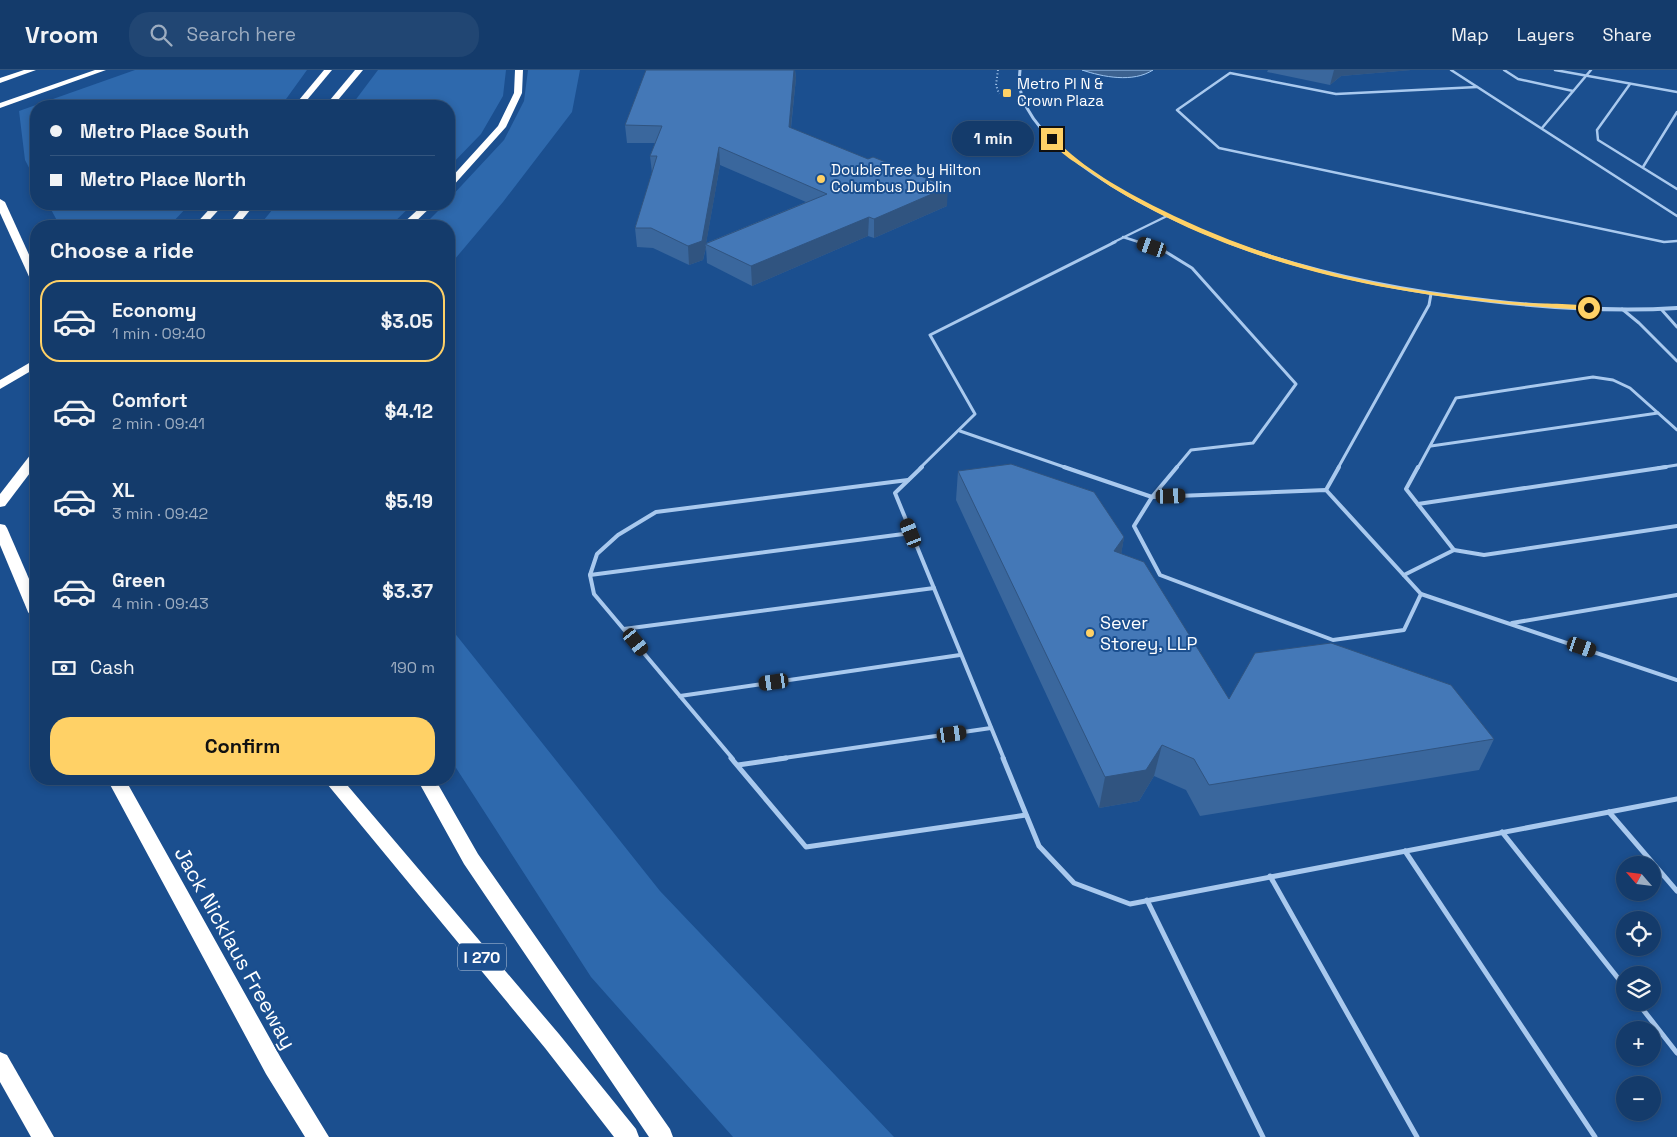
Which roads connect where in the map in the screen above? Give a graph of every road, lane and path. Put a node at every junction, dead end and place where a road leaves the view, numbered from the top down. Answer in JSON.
{"nodes":[{"id":1,"x":32,"y":70,"type":"edge"},
{"id":2,"x":328,"y":70,"type":"edge"},
{"id":3,"x":359,"y":70,"type":"edge"},
{"id":4,"x":519,"y":70,"type":"edge"},
{"id":5,"x":1020,"y":70,"type":"edge"},
{"id":6,"x":1451,"y":70,"type":"edge"},
{"id":7,"x":1504,"y":70,"type":"edge"},
{"id":8,"x":1555,"y":70,"type":"edge"},
{"id":9,"x":1591,"y":70,"type":"edge"},
{"id":10,"x":98,"y":71,"type":"edge"},
{"id":11,"x":1586,"y":76,"type":"junction"},
{"id":12,"x":0,"y":81,"type":"edge"},
{"id":13,"x":1630,"y":84,"type":"junction"},
{"id":14,"x":1477,"y":87,"type":"junction"},
{"id":15,"x":1573,"y":90,"type":"junction"},
{"id":16,"x":1677,"y":92,"type":"edge"},
{"id":17,"x":303,"y":100,"type":"edge"},
{"id":18,"x":334,"y":100,"type":"edge"},
{"id":19,"x":0,"y":106,"type":"edge"},
{"id":20,"x":1677,"y":112,"type":"edge"},
{"id":21,"x":1542,"y":128,"type":"junction"},
{"id":22,"x":1643,"y":167,"type":"junction"},
{"id":23,"x":455,"y":178,"type":"edge"},
{"id":24,"x":1677,"y":188,"type":"edge"},
{"id":25,"x":0,"y":202,"type":"edge"},
{"id":26,"x":214,"y":210,"type":"edge"},
{"id":27,"x":245,"y":210,"type":"edge"},
{"id":28,"x":422,"y":210,"type":"edge"},
{"id":29,"x":1167,"y":216,"type":"junction"},
{"id":30,"x":1677,"y":216,"type":"edge"},
{"id":31,"x":204,"y":220,"type":"edge"},
{"id":32,"x":237,"y":220,"type":"edge"},
{"id":33,"x":411,"y":220,"type":"edge"},
{"id":34,"x":1123,"y":237,"type":"junction"},
{"id":35,"x":1677,"y":241,"type":"edge"},
{"id":36,"x":30,"y":268,"type":"edge"},
{"id":37,"x":1431,"y":294,"type":"junction"},
{"id":38,"x":1677,"y":308,"type":"edge"},
{"id":39,"x":1622,"y":309,"type":"junction"},
{"id":40,"x":1661,"y":310,"type":"junction"},
{"id":41,"x":1677,"y":327,"type":"edge"},
{"id":42,"x":1677,"y":361,"type":"edge"},
{"id":43,"x":30,"y":367,"type":"edge"},
{"id":44,"x":0,"y":385,"type":"edge"},
{"id":45,"x":1658,"y":413,"type":"junction"},
{"id":46,"x":1677,"y":430,"type":"edge"},
{"id":47,"x":960,"y":431,"type":"junction"},
{"id":48,"x":1431,"y":446,"type":"junction"},
{"id":49,"x":30,"y":465,"type":"edge"},
{"id":50,"x":1677,"y":465,"type":"edge"},
{"id":51,"x":908,"y":480,"type":"junction"},
{"id":52,"x":1326,"y":490,"type":"junction"},
{"id":53,"x":1152,"y":497,"type":"junction"},
{"id":54,"x":0,"y":503,"type":"edge"},
{"id":55,"x":1418,"y":504,"type":"junction"},
{"id":56,"x":1677,"y":526,"type":"edge"},
{"id":57,"x":0,"y":528,"type":"edge"},
{"id":58,"x":911,"y":533,"type":"junction"},
{"id":59,"x":1454,"y":550,"type":"junction"},
{"id":60,"x":1404,"y":575,"type":"junction"},
{"id":61,"x":590,"y":576,"type":"junction"},
{"id":62,"x":934,"y":588,"type":"junction"},
{"id":63,"x":1421,"y":594,"type":"junction"},
{"id":64,"x":1677,"y":595,"type":"edge"},
{"id":65,"x":30,"y":598,"type":"edge"},
{"id":66,"x":1510,"y":623,"type":"junction"},
{"id":67,"x":624,"y":629,"type":"junction"},
{"id":68,"x":960,"y":655,"type":"junction"},
{"id":69,"x":1677,"y":680,"type":"edge"},
{"id":70,"x":680,"y":696,"type":"junction"},
{"id":71,"x":991,"y":728,"type":"junction"},
{"id":72,"x":738,"y":765,"type":"junction"},
{"id":73,"x":119,"y":785,"type":"edge"},
{"id":74,"x":337,"y":785,"type":"edge"},
{"id":75,"x":429,"y":785,"type":"edge"},
{"id":76,"x":1677,"y":799,"type":"edge"},
{"id":77,"x":1609,"y":812,"type":"junction"},
{"id":78,"x":1026,"y":815,"type":"junction"},
{"id":79,"x":1502,"y":832,"type":"junction"},
{"id":80,"x":1405,"y":851,"type":"junction"},
{"id":81,"x":1270,"y":876,"type":"junction"},
{"id":82,"x":1677,"y":891,"type":"edge"},
{"id":83,"x":1147,"y":900,"type":"junction"},
{"id":84,"x":1616,"y":976,"type":"edge"},
{"id":85,"x":1644,"y":1011,"type":"edge"},
{"id":86,"x":1677,"y":1053,"type":"edge"},
{"id":87,"x":0,"y":1062,"type":"edge"},
{"id":88,"x":43,"y":1137,"type":"edge"},
{"id":89,"x":318,"y":1137,"type":"edge"},
{"id":90,"x":628,"y":1137,"type":"edge"},
{"id":91,"x":662,"y":1137,"type":"edge"},
{"id":92,"x":1263,"y":1137,"type":"edge"},
{"id":93,"x":1417,"y":1137,"type":"edge"},
{"id":94,"x":1595,"y":1137,"type":"edge"}],
"edges":[{"from":1,"to":12,"type":"highway"},
{"from":2,"to":17,"type":"highway"},
{"from":3,"to":18,"type":"highway"},
{"from":4,"to":23,"type":"highway"},
{"from":5,"to":29,"type":"street"},
{"from":6,"to":14,"type":"lane"},
{"from":7,"to":15,"type":"lane"},
{"from":8,"to":11,"type":"lane"},
{"from":9,"to":11,"type":"lane"},
{"from":10,"to":19,"type":"highway"},
{"from":11,"to":13,"type":"lane"},
{"from":11,"to":15,"type":"lane"},
{"from":13,"to":16,"type":"lane"},
{"from":13,"to":22,"type":"lane"},
{"from":14,"to":21,"type":"lane"},
{"from":14,"to":35,"type":"lane"},
{"from":15,"to":21,"type":"lane"},
{"from":20,"to":22,"type":"lane"},
{"from":21,"to":30,"type":"lane"},
{"from":22,"to":24,"type":"lane"},
{"from":25,"to":36,"type":"highway"},
{"from":26,"to":31,"type":"highway"},
{"from":27,"to":32,"type":"highway"},
{"from":28,"to":33,"type":"highway"},
{"from":29,"to":34,"type":"lane"},
{"from":29,"to":37,"type":"street"},
{"from":34,"to":47,"type":"lane"},
{"from":34,"to":53,"type":"lane"},
{"from":37,"to":39,"type":"street"},
{"from":37,"to":52,"type":"lane"},
{"from":38,"to":40,"type":"street"},
{"from":39,"to":40,"type":"street"},
{"from":39,"to":42,"type":"lane"},
{"from":40,"to":41,"type":"lane"},
{"from":43,"to":44,"type":"highway"},
{"from":45,"to":46,"type":"lane"},
{"from":45,"to":48,"type":"lane"},
{"from":45,"to":48,"type":"lane"},
{"from":47,"to":51,"type":"lane"},
{"from":47,"to":53,"type":"lane"},
{"from":48,"to":55,"type":"lane"},
{"from":49,"to":54,"type":"highway"},
{"from":50,"to":55,"type":"lane"},
{"from":51,"to":58,"type":"lane"},
{"from":51,"to":61,"type":"lane"},
{"from":52,"to":53,"type":"lane"},
{"from":52,"to":60,"type":"lane"},
{"from":53,"to":63,"type":"lane"},
{"from":55,"to":59,"type":"lane"},
{"from":56,"to":59,"type":"lane"},
{"from":57,"to":65,"type":"highway"},
{"from":58,"to":61,"type":"lane"},
{"from":58,"to":62,"type":"lane"},
{"from":59,"to":60,"type":"lane"},
{"from":60,"to":63,"type":"lane"},
{"from":61,"to":67,"type":"lane"},
{"from":62,"to":67,"type":"lane"},
{"from":62,"to":68,"type":"lane"},
{"from":63,"to":66,"type":"lane"},
{"from":64,"to":66,"type":"lane"},
{"from":66,"to":69,"type":"lane"},
{"from":67,"to":70,"type":"lane"},
{"from":68,"to":70,"type":"lane"},
{"from":68,"to":71,"type":"lane"},
{"from":70,"to":72,"type":"lane"},
{"from":71,"to":72,"type":"lane"},
{"from":71,"to":78,"type":"lane"},
{"from":72,"to":78,"type":"lane"},
{"from":73,"to":89,"type":"highway","name":"Jack Nicklaus Freeway"},
{"from":74,"to":90,"type":"highway","number":"I 270"},
{"from":75,"to":91,"type":"highway"},
{"from":76,"to":77,"type":"lane"},
{"from":77,"to":79,"type":"lane"},
{"from":77,"to":82,"type":"lane"},
{"from":78,"to":83,"type":"lane"},
{"from":79,"to":80,"type":"lane"},
{"from":79,"to":84,"type":"lane"},
{"from":80,"to":81,"type":"lane"},
{"from":80,"to":94,"type":"lane"},
{"from":81,"to":83,"type":"lane"},
{"from":81,"to":93,"type":"lane"},
{"from":83,"to":92,"type":"lane"},
{"from":85,"to":86,"type":"lane"},
{"from":87,"to":88,"type":"highway"}]}
